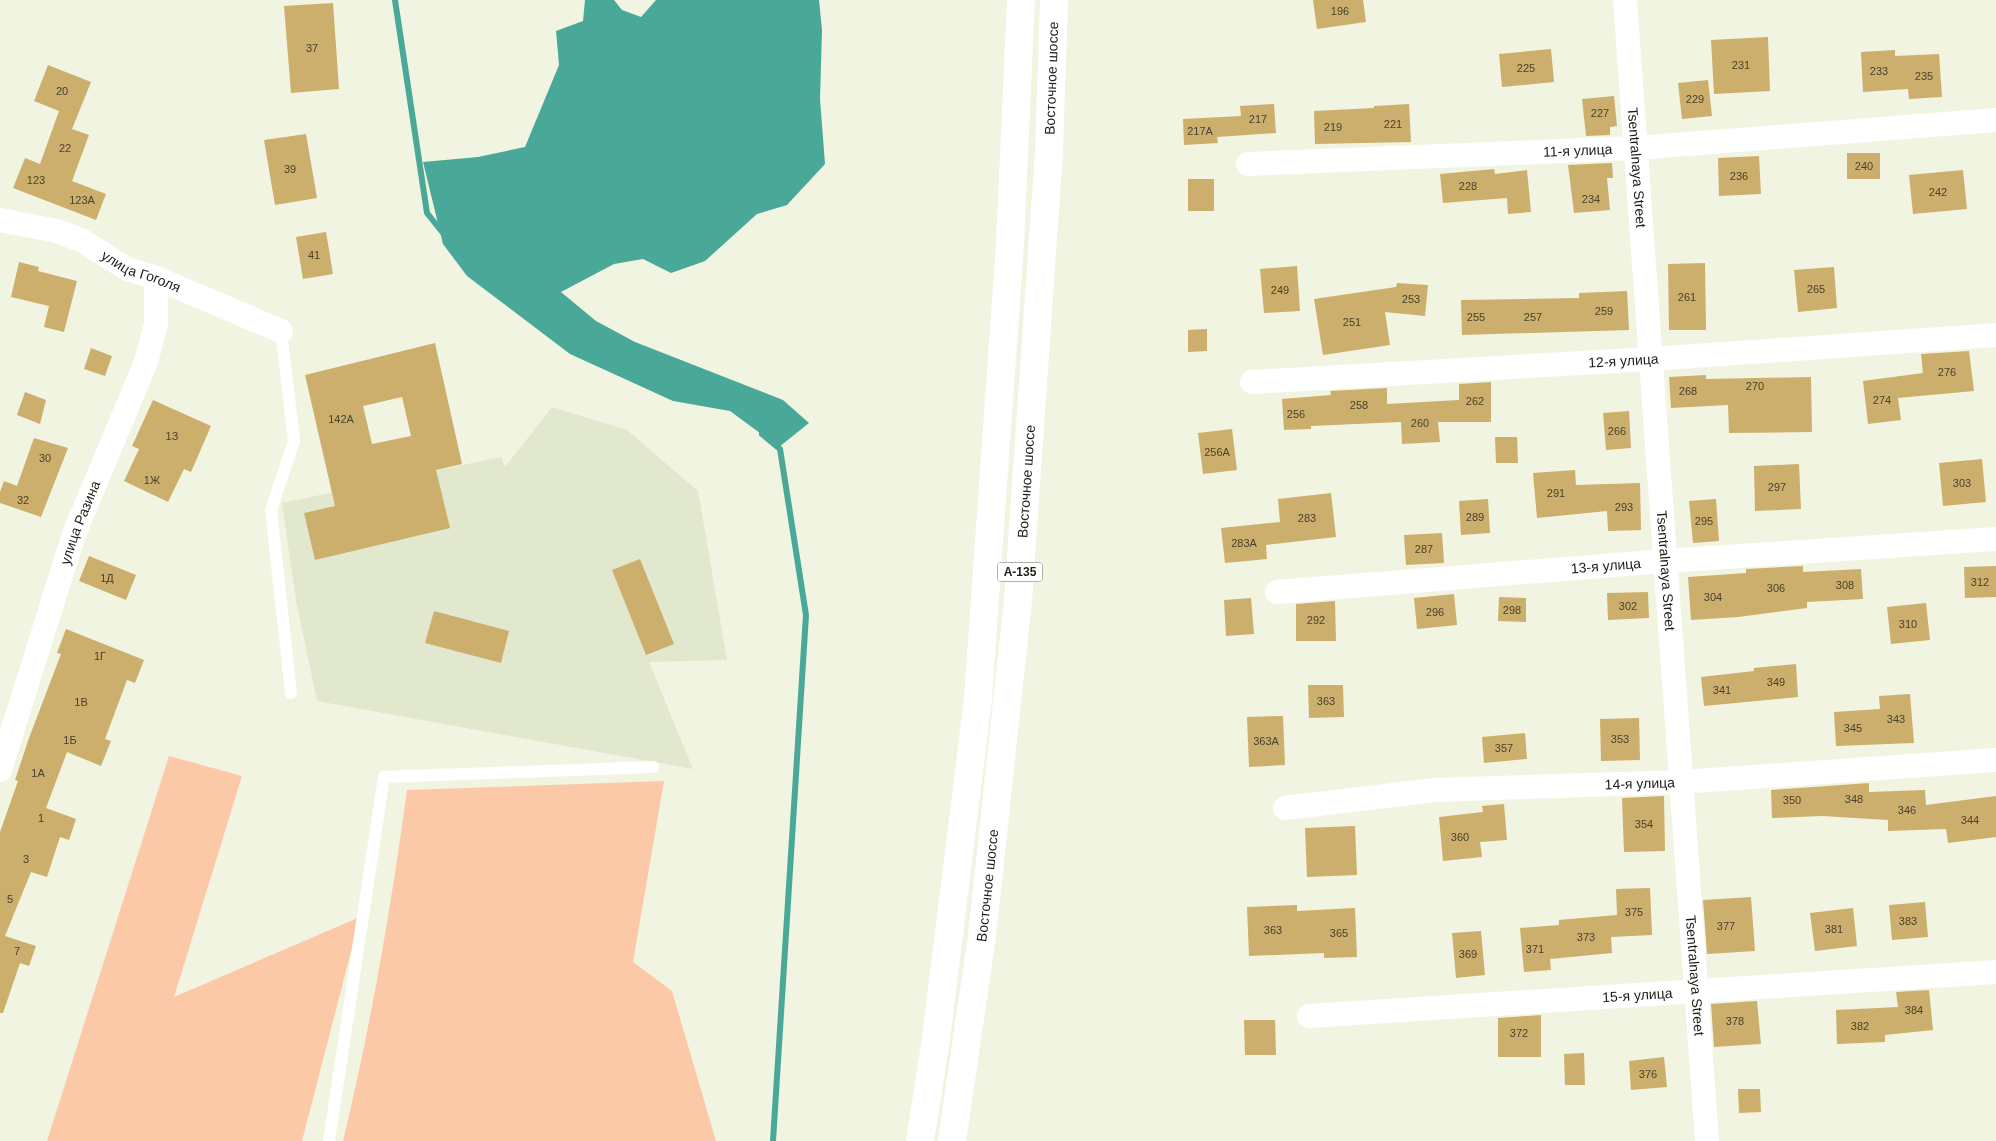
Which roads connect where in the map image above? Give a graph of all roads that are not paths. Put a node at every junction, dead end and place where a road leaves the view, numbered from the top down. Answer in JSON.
{"nodes":[{"id":1,"x":1021,"y":0,"type":"edge"},
{"id":2,"x":1054,"y":0,"type":"edge"},
{"id":3,"x":1625,"y":0,"type":"edge"},
{"id":4,"x":1996,"y":120,"type":"edge"},
{"id":5,"x":1636,"y":148,"type":"junction"},
{"id":6,"x":1248,"y":164,"type":"dead end"},
{"id":7,"x":0,"y":220,"type":"edge"},
{"id":8,"x":156,"y":278,"type":"junction"},
{"id":9,"x":281,"y":331,"type":"joint"},
{"id":10,"x":1996,"y":335,"type":"edge"},
{"id":11,"x":1651,"y":359,"type":"junction"},
{"id":12,"x":1252,"y":382,"type":"dead end"},
{"id":13,"x":1996,"y":539,"type":"edge"},
{"id":14,"x":1664,"y":561,"type":"junction"},
{"id":15,"x":1277,"y":592,"type":"dead end"},
{"id":16,"x":290,"y":693,"type":"dead end"},
{"id":17,"x":2,"y":758,"type":"edge"},
{"id":18,"x":1996,"y":760,"type":"edge"},
{"id":19,"x":653,"y":767,"type":"dead end"},
{"id":20,"x":1681,"y":782,"type":"junction"},
{"id":21,"x":1285,"y":808,"type":"dead end"},
{"id":22,"x":1996,"y":972,"type":"edge"},
{"id":23,"x":1696,"y":990,"type":"junction"},
{"id":24,"x":1309,"y":1016,"type":"dead end"},
{"id":25,"x":329,"y":1141,"type":"edge"},
{"id":26,"x":920,"y":1141,"type":"edge"},
{"id":27,"x":952,"y":1141,"type":"edge"},
{"id":28,"x":1707,"y":1141,"type":"edge"}],
"edges":[{"from":1,"to":26,"type":"highway","number":"А-135"},
{"from":2,"to":27,"type":"highway","name":"Восточное шоссе","number":"А-135"},
{"from":3,"to":5,"type":"street","name":"Tsentralnaya Street"},
{"from":4,"to":5,"type":"street","name":"11-я улица"},
{"from":5,"to":6,"type":"street","name":"11-я улица"},
{"from":5,"to":11,"type":"street","name":"Tsentralnaya Street"},
{"from":7,"to":8,"type":"street","name":"улица Гоголя"},
{"from":8,"to":9,"type":"street","name":"улица Гоголя"},
{"from":8,"to":17,"type":"street","name":"улица Разина"},
{"from":9,"to":16,"type":"lane"},
{"from":10,"to":11,"type":"street","name":"12-я улица"},
{"from":11,"to":12,"type":"street","name":"12-я улица"},
{"from":11,"to":14,"type":"street","name":"Tsentralnaya Street"},
{"from":13,"to":14,"type":"street","name":"13-я улица"},
{"from":14,"to":15,"type":"street","name":"13-я улица"},
{"from":14,"to":20,"type":"street","name":"Tsentralnaya Street"},
{"from":18,"to":20,"type":"street","name":"14-я улица"},
{"from":19,"to":25,"type":"lane"},
{"from":20,"to":21,"type":"street","name":"14-я улица"},
{"from":20,"to":23,"type":"street","name":"Tsentralnaya Street"},
{"from":22,"to":23,"type":"street","name":"15-я улица"},
{"from":23,"to":24,"type":"street","name":"15-я улица"},
{"from":23,"to":28,"type":"street","name":"Tsentralnaya Street"}]}
